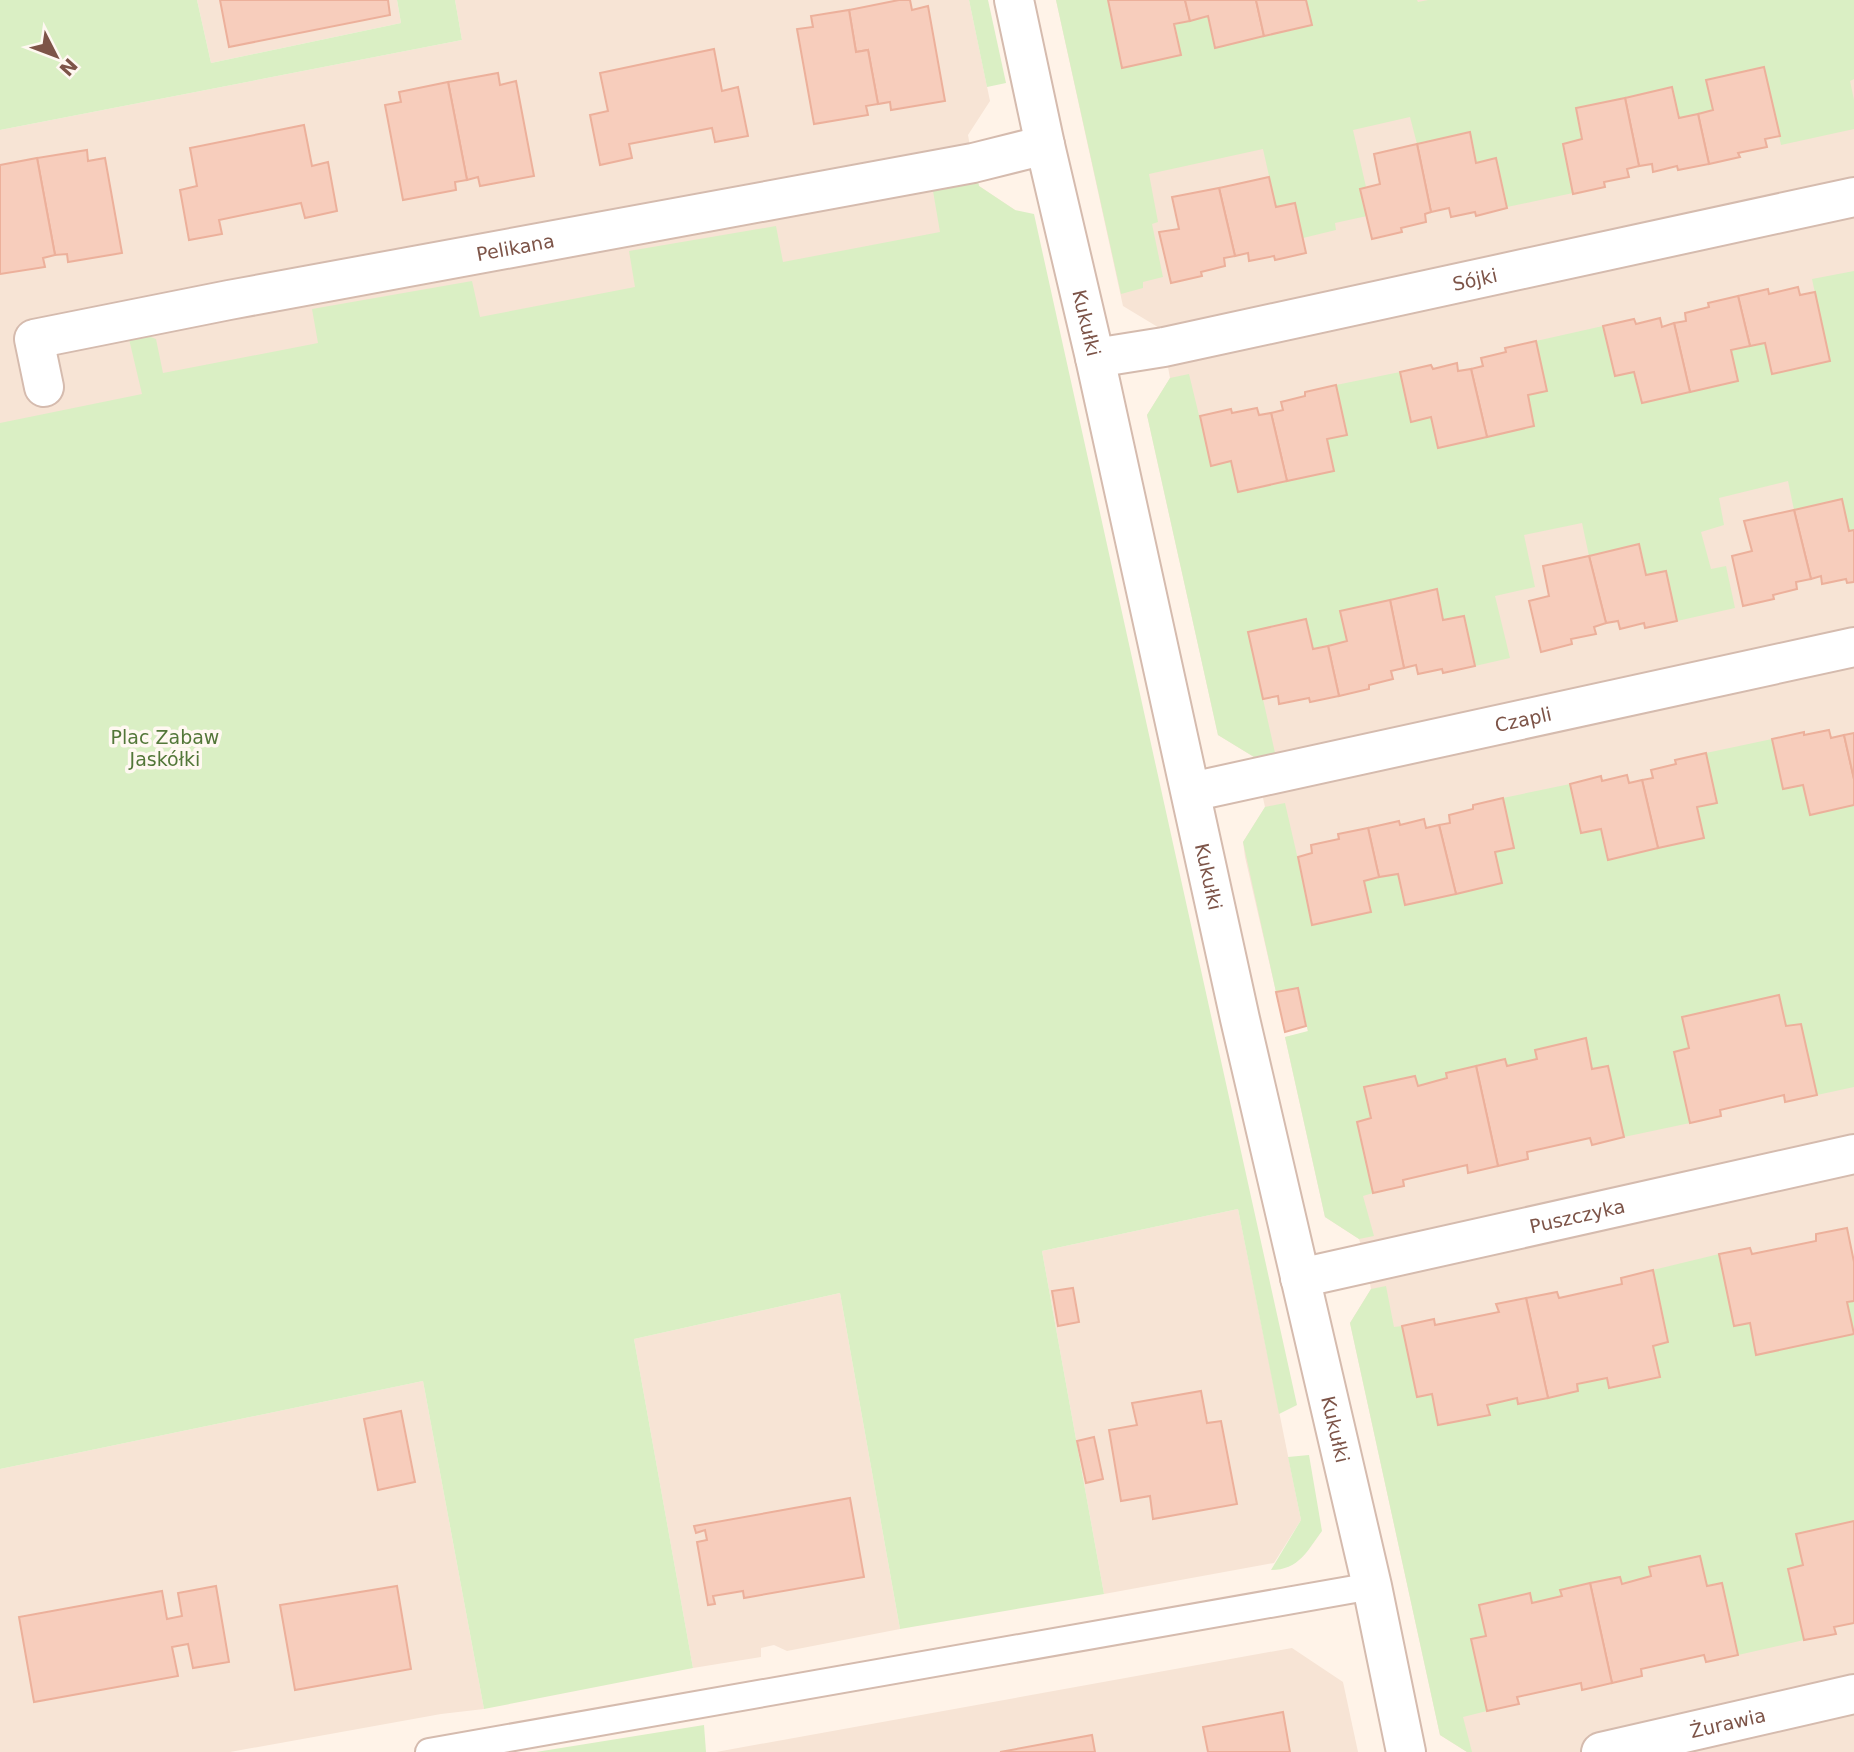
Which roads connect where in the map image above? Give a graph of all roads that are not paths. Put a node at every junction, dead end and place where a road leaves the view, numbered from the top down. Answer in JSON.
{"nodes":[{"id":1,"x":1014,"y":0,"type":"edge"},
{"id":2,"x":1045,"y":145,"type":"junction"},
{"id":3,"x":1854,"y":197,"type":"edge"},
{"id":4,"x":1096,"y":358,"type":"junction"},
{"id":5,"x":44,"y":387,"type":"dead end"},
{"id":6,"x":1854,"y":648,"type":"edge"},
{"id":7,"x":1191,"y":792,"type":"junction"},
{"id":8,"x":1854,"y":1154,"type":"edge"},
{"id":9,"x":1300,"y":1278,"type":"junction"},
{"id":10,"x":1372,"y":1587,"type":"junction"},
{"id":11,"x":1854,"y":1694,"type":"edge"},
{"id":12,"x":429,"y":1752,"type":"edge"},
{"id":13,"x":1405,"y":1752,"type":"edge"},
{"id":14,"x":1601,"y":1752,"type":"edge"}],
"edges":[{"from":1,"to":2,"type":"street","name":"Kukułki"},
{"from":2,"to":4,"type":"street","name":"Kukułki"},
{"from":2,"to":5,"type":"street","name":"Pelikana"},
{"from":3,"to":4,"type":"street","name":"Sójki"},
{"from":4,"to":7,"type":"street","name":"Kukułki"},
{"from":6,"to":7,"type":"street","name":"Czapli"},
{"from":7,"to":9,"type":"street","name":"Kukułki"},
{"from":8,"to":9,"type":"street","name":"Puszczyka"},
{"from":9,"to":10,"type":"street","name":"Kukułki"},
{"from":10,"to":12,"type":"lane"},
{"from":10,"to":13,"type":"street","name":"Kukułki"},
{"from":11,"to":14,"type":"street","name":"Żurawia"}]}
